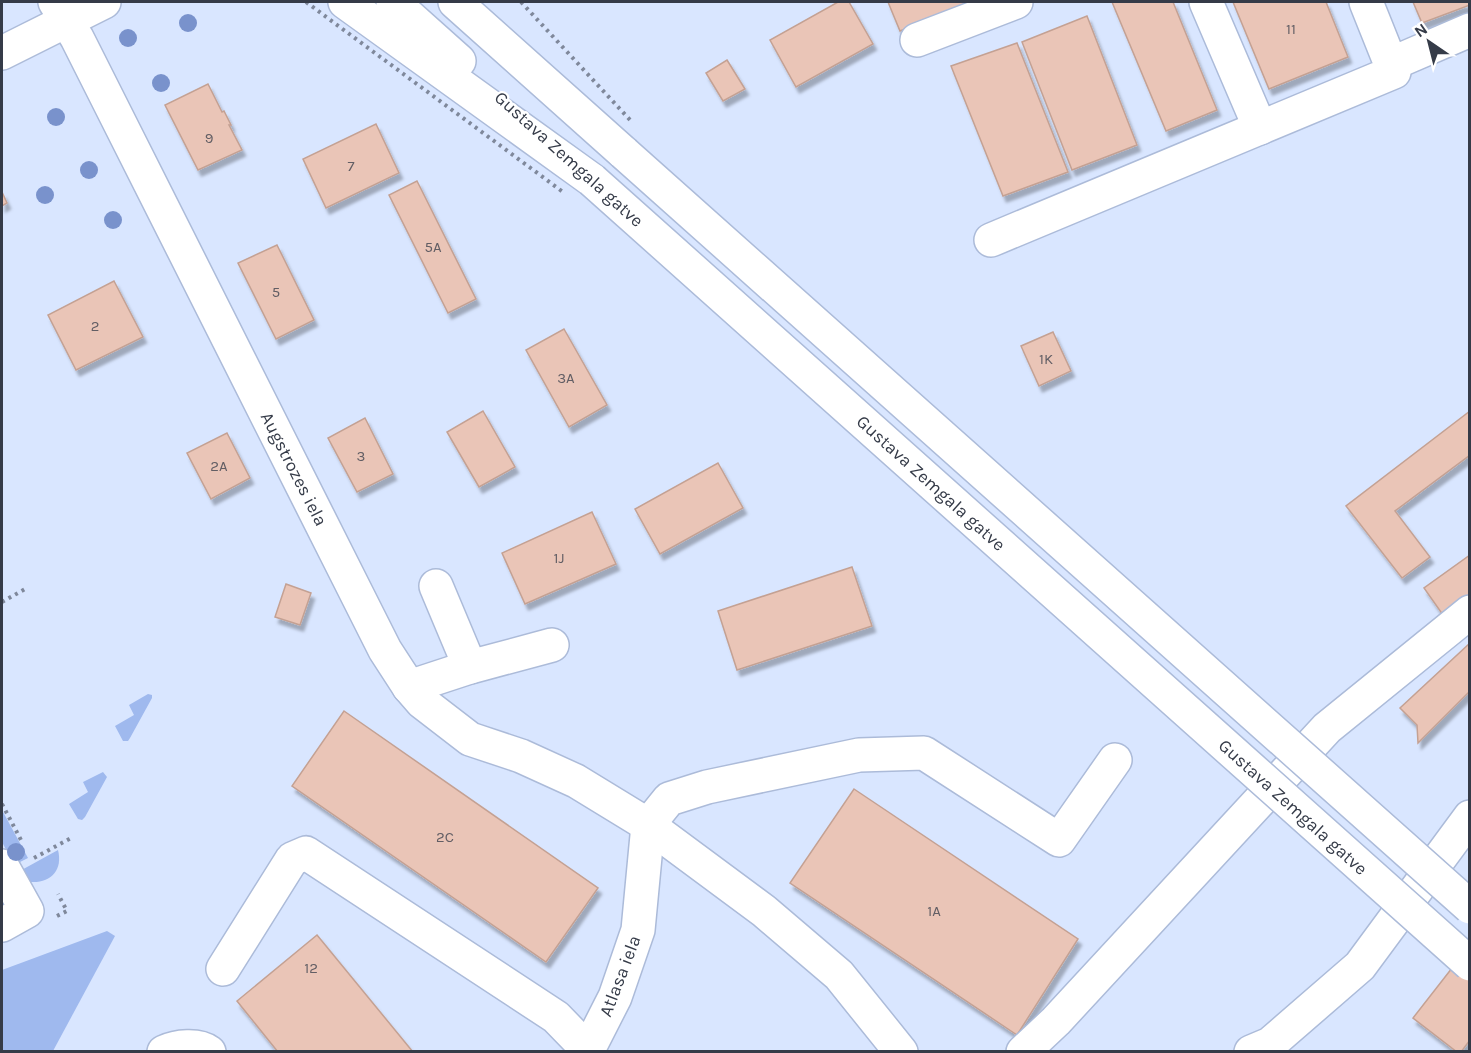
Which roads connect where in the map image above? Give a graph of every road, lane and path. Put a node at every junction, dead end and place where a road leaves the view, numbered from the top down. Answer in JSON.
{"nodes":[{"id":1,"x":104,"y":2,"type":"edge"},
{"id":2,"x":345,"y":2,"type":"edge"},
{"id":3,"x":393,"y":2,"type":"edge"},
{"id":4,"x":455,"y":2,"type":"edge"},
{"id":5,"x":483,"y":2,"type":"edge"},
{"id":6,"x":1016,"y":2,"type":"edge"},
{"id":7,"x":1206,"y":2,"type":"edge"},
{"id":8,"x":1366,"y":2,"type":"edge"},
{"id":9,"x":61,"y":10,"type":"edge"},
{"id":10,"x":1470,"y":30,"type":"edge"},
{"id":11,"x":917,"y":40,"type":"dead end"},
{"id":12,"x":2,"y":53,"type":"edge"},
{"id":13,"x":1391,"y":64,"type":"junction"},
{"id":14,"x":1260,"y":128,"type":"junction"},
{"id":15,"x":624,"y":153,"type":"junction"},
{"id":16,"x":592,"y":180,"type":"junction"},
{"id":17,"x":991,"y":240,"type":"dead end"},
{"id":18,"x":436,"y":586,"type":"dead end"},
{"id":19,"x":25,"y":589,"type":"dead end"},
{"id":20,"x":2,"y":602,"type":"edge"},
{"id":21,"x":1470,"y":612,"type":"edge"},
{"id":22,"x":552,"y":645,"type":"dead end"},
{"id":23,"x":470,"y":667,"type":"junction"},
{"id":24,"x":409,"y":687,"type":"junction"},
{"id":25,"x":1115,"y":760,"type":"dead end"},
{"id":26,"x":2,"y":804,"type":"edge"},
{"id":27,"x":1470,"y":818,"type":"edge"},
{"id":28,"x":648,"y":825,"type":"junction"},
{"id":29,"x":73,"y":837,"type":"dead end"},
{"id":30,"x":21,"y":841,"type":"dead end"},
{"id":31,"x":3,"y":869,"type":"edge"},
{"id":32,"x":1470,"y":907,"type":"edge"},
{"id":33,"x":14,"y":918,"type":"edge"},
{"id":34,"x":1470,"y":964,"type":"edge"},
{"id":35,"x":223,"y":969,"type":"dead end"},
{"id":36,"x":587,"y":1051,"type":"edge"},
{"id":37,"x":164,"y":1052,"type":"edge"},
{"id":38,"x":209,"y":1052,"type":"edge"},
{"id":39,"x":901,"y":1052,"type":"edge"},
{"id":40,"x":1023,"y":1052,"type":"edge"},
{"id":41,"x":1251,"y":1052,"type":"edge"}],
"edges":[{"from":1,"to":9,"type":"main road"},
{"from":2,"to":16,"type":"main road"},
{"from":3,"to":16,"type":"main road","name":"Gustava Zemgala gatve"},
{"from":4,"to":15,"type":"main road"},
{"from":5,"to":15,"type":"main road"},
{"from":6,"to":11,"type":"main road"},
{"from":7,"to":14,"type":"main road"},
{"from":8,"to":13,"type":"main road"},
{"from":9,"to":12,"type":"main road"},
{"from":9,"to":24,"type":"main road","name":"Augstrozes iela"},
{"from":10,"to":13,"type":"main road"},
{"from":13,"to":14,"type":"main road"},
{"from":14,"to":17,"type":"main road"},
{"from":15,"to":32,"type":"main road","bridge":true},
{"from":16,"to":34,"type":"main road","name":"Gustava Zemgala gatve","bridge":true},
{"from":18,"to":23,"type":"main road"},
{"from":19,"to":20,"type":"path"},
{"from":21,"to":40,"type":"main road"},
{"from":22,"to":23,"type":"main road"},
{"from":23,"to":24,"type":"main road"},
{"from":24,"to":28,"type":"main road","name":"Augstrozes iela"},
{"from":25,"to":28,"type":"main road"},
{"from":26,"to":30,"type":"path"},
{"from":27,"to":41,"type":"main road"},
{"from":28,"to":36,"type":"main road","name":"Atlasa iela"},
{"from":28,"to":39,"type":"main road","name":"Augstrozes iela"},
{"from":29,"to":31,"type":"path"},
{"from":31,"to":33,"type":"main road"},
{"from":35,"to":36,"type":"main road"},
{"from":37,"to":38,"type":"main road"}]}
